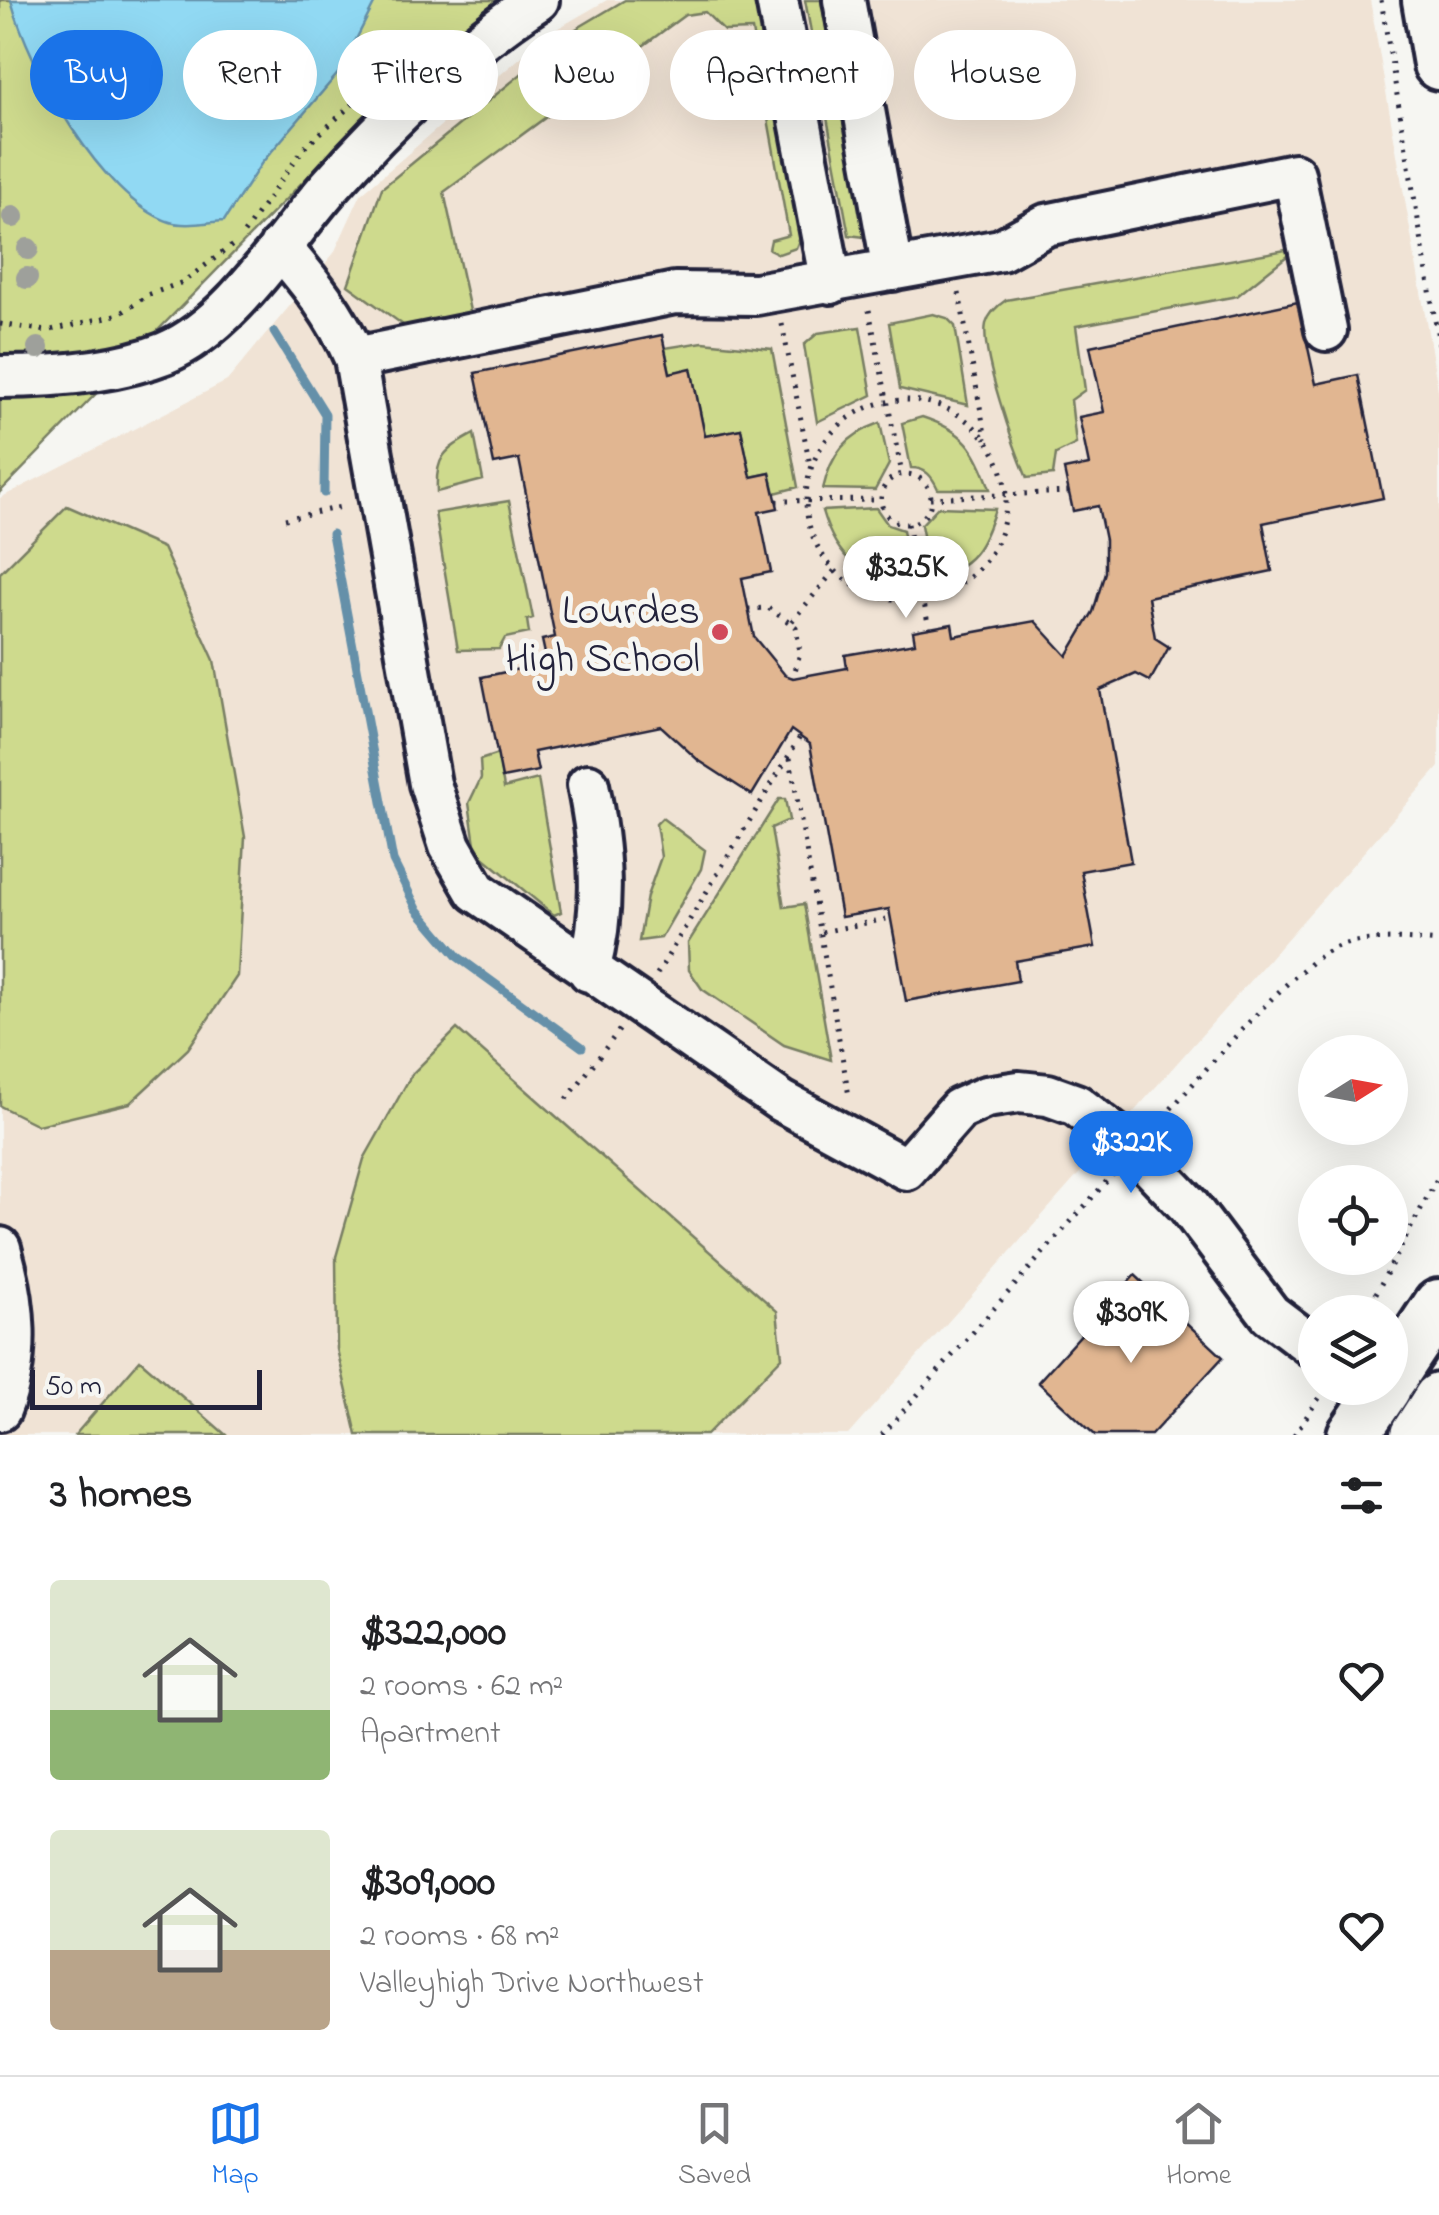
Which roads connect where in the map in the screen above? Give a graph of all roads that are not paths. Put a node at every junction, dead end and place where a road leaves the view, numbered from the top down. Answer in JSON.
{"nodes":[{"id":1,"x":538,"y":0,"type":"edge"},
{"id":2,"x":777,"y":0,"type":"edge"},
{"id":3,"x":844,"y":0,"type":"edge"},
{"id":4,"x":1428,"y":0,"type":"edge"},
{"id":5,"x":1439,"y":64,"type":"edge"},
{"id":6,"x":280,"y":247,"type":"junction"},
{"id":7,"x":862,"y":276,"type":"junction"},
{"id":8,"x":1326,"y":330,"type":"dead end"},
{"id":9,"x":355,"y":358,"type":"junction"},
{"id":10,"x":0,"y":377,"type":"edge"},
{"id":11,"x":588,"y":785,"type":"dead end"},
{"id":12,"x":588,"y":971,"type":"junction"},
{"id":13,"x":4,"y":1262,"type":"edge"},
{"id":14,"x":1439,"y":1305,"type":"edge"},
{"id":15,"x":1298,"y":1335,"type":"edge"},
{"id":16,"x":1408,"y":1351,"type":"edge"},
{"id":17,"x":1439,"y":1399,"type":"edge"},
{"id":18,"x":1372,"y":1405,"type":"edge"},
{"id":19,"x":0,"y":1410,"type":"edge"},
{"id":20,"x":1353,"y":1435,"type":"edge"},
{"id":21,"x":1416,"y":1435,"type":"edge"}],
"edges":[{"from":1,"to":6,"type":"street"},
{"from":2,"to":7,"type":"street"},
{"from":3,"to":7,"type":"street"},
{"from":4,"to":5,"type":"main road"},
{"from":6,"to":9,"type":"street"},
{"from":6,"to":10,"type":"street"},
{"from":7,"to":8,"type":"street"},
{"from":7,"to":9,"type":"street"},
{"from":9,"to":12,"type":"street"},
{"from":11,"to":12,"type":"street"},
{"from":12,"to":15,"type":"street"},
{"from":13,"to":19,"type":"street"},
{"from":14,"to":16,"type":"main road"},
{"from":17,"to":21,"type":"main road"},
{"from":18,"to":20,"type":"main road"}]}
